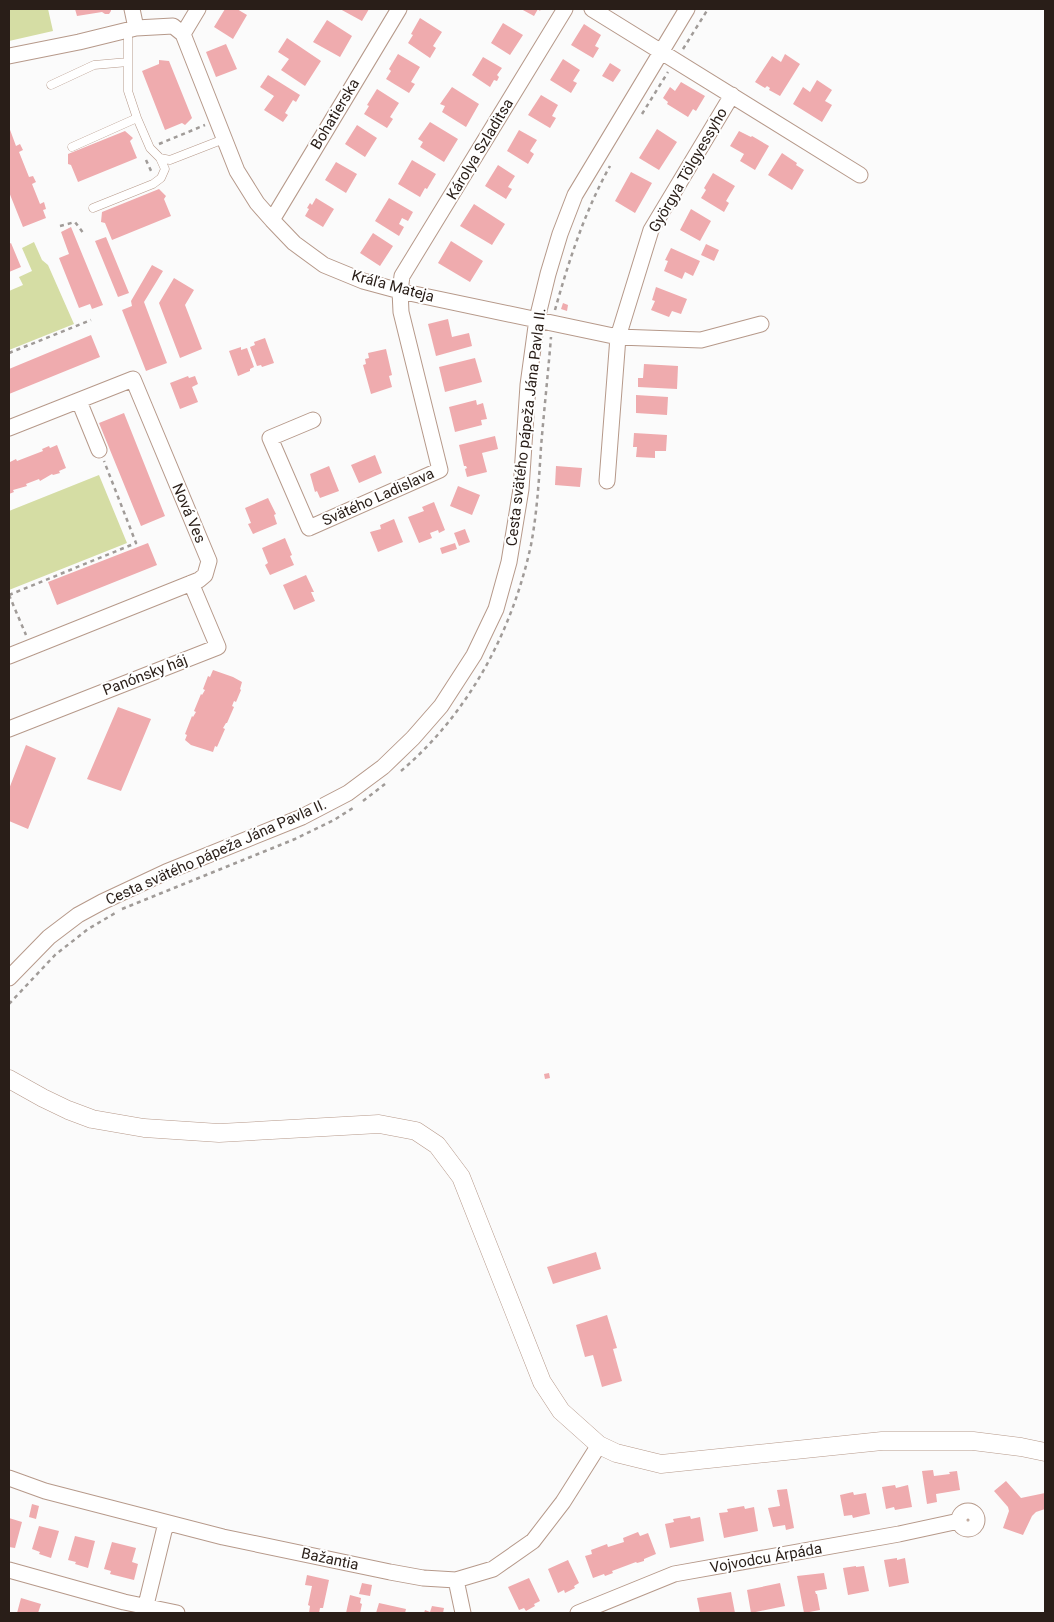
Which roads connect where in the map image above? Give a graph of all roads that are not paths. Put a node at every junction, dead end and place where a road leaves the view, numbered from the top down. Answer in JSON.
{"nodes":[{"id":1,"x":132,"y":9,"type":"edge"},
{"id":2,"x":198,"y":9,"type":"edge"},
{"id":3,"x":399,"y":9,"type":"edge"},
{"id":4,"x":565,"y":9,"type":"edge"},
{"id":5,"x":592,"y":9,"type":"edge"},
{"id":6,"x":687,"y":9,"type":"edge"},
{"id":7,"x":132,"y":28,"type":"junction"},
{"id":8,"x":183,"y":34,"type":"junction"},
{"id":9,"x":661,"y":51,"type":"junction"},
{"id":10,"x":9,"y":56,"type":"edge"},
{"id":11,"x":128,"y":62,"type":"junction"},
{"id":12,"x":51,"y":85,"type":"dead end"},
{"id":13,"x":732,"y":95,"type":"junction"},
{"id":14,"x":137,"y":118,"type":"junction"},
{"id":15,"x":224,"y":138,"type":"junction"},
{"id":16,"x":72,"y":147,"type":"dead end"},
{"id":17,"x":160,"y":158,"type":"junction"},
{"id":18,"x":860,"y":175,"type":"dead end"},
{"id":19,"x":93,"y":208,"type":"dead end"},
{"id":20,"x":272,"y":220,"type":"junction"},
{"id":21,"x":400,"y":291,"type":"junction"},
{"id":22,"x":537,"y":319,"type":"junction"},
{"id":23,"x":761,"y":324,"type":"dead end"},
{"id":24,"x":618,"y":337,"type":"junction"},
{"id":25,"x":79,"y":400,"type":"junction"},
{"id":26,"x":312,"y":420,"type":"dead end"},
{"id":27,"x":9,"y":428,"type":"edge"},
{"id":28,"x":99,"y":450,"type":"road end"},
{"id":29,"x":607,"y":481,"type":"dead end"},
{"id":30,"x":191,"y":583,"type":"junction"},
{"id":31,"x":9,"y":656,"type":"edge"},
{"id":32,"x":9,"y":729,"type":"edge"},
{"id":33,"x":9,"y":978,"type":"edge"},
{"id":34,"x":9,"y":1079,"type":"edge"},
{"id":35,"x":599,"y":1445,"type":"junction"},
{"id":36,"x":1045,"y":1452,"type":"edge"},
{"id":37,"x":9,"y":1478,"type":"edge"},
{"id":38,"x":959,"y":1521,"type":"dead end"},
{"id":39,"x":168,"y":1523,"type":"junction"},
{"id":40,"x":9,"y":1570,"type":"edge"},
{"id":41,"x":456,"y":1580,"type":"junction"},
{"id":42,"x":145,"y":1610,"type":"edge"},
{"id":43,"x":177,"y":1613,"type":"edge"},
{"id":44,"x":463,"y":1613,"type":"edge"},
{"id":45,"x":578,"y":1613,"type":"edge"}],
"edges":[{"from":1,"to":7,"type":"street"},
{"from":2,"to":8,"type":"street"},
{"from":3,"to":20,"type":"street","name":"Bohatierska"},
{"from":4,"to":21,"type":"street","name":"Károlya Szladitsa"},
{"from":5,"to":9,"type":"street"},
{"from":6,"to":9,"type":"street","name":"Cesta svätého pápeža Jána Pavla II."},
{"from":7,"to":8,"type":"street"},
{"from":7,"to":10,"type":"street"},
{"from":7,"to":11,"type":"lane"},
{"from":8,"to":15,"type":"street","name":"Kráľa Mateja"},
{"from":9,"to":13,"type":"street"},
{"from":9,"to":22,"type":"street","name":"Cesta svätého pápeža Jána Pavla II."},
{"from":11,"to":12,"type":"lane"},
{"from":11,"to":14,"type":"lane"},
{"from":13,"to":18,"type":"street"},
{"from":13,"to":24,"type":"street","name":"Györgya Tölgyessyho"},
{"from":14,"to":16,"type":"lane"},
{"from":14,"to":17,"type":"lane"},
{"from":15,"to":17,"type":"lane"},
{"from":15,"to":20,"type":"street","name":"Kráľa Mateja"},
{"from":17,"to":19,"type":"lane"},
{"from":20,"to":21,"type":"street","name":"Kráľa Mateja"},
{"from":21,"to":22,"type":"street","name":"Kráľa Mateja"},
{"from":21,"to":26,"type":"street","name":"Svätého Ladislava"},
{"from":22,"to":24,"type":"street","name":"Kráľa Mateja"},
{"from":22,"to":33,"type":"street","name":"Cesta svätého pápeža Jána Pavla II."},
{"from":23,"to":24,"type":"street","name":"Kráľa Mateja"},
{"from":24,"to":29,"type":"street","name":"Györgya Tölgyessyho"},
{"from":25,"to":27,"type":"street","name":"Nová Ves"},
{"from":25,"to":28,"type":"street"},
{"from":25,"to":30,"type":"street","name":"Nová Ves"},
{"from":30,"to":31,"type":"street","name":"Nová Ves"},
{"from":30,"to":32,"type":"street","name":"Panónsky háj"},
{"from":34,"to":35,"type":"street"},
{"from":35,"to":36,"type":"street"},
{"from":35,"to":41,"type":"street","name":"Bažantia"},
{"from":37,"to":39,"type":"street","name":"Bažantia"},
{"from":38,"to":45,"type":"street","name":"Vojvodcu Árpáda"},
{"from":39,"to":41,"type":"street","name":"Bažantia"},
{"from":39,"to":42,"type":"street"},
{"from":40,"to":42,"type":"street"},
{"from":41,"to":44,"type":"street"},
{"from":42,"to":43,"type":"street"}]}
